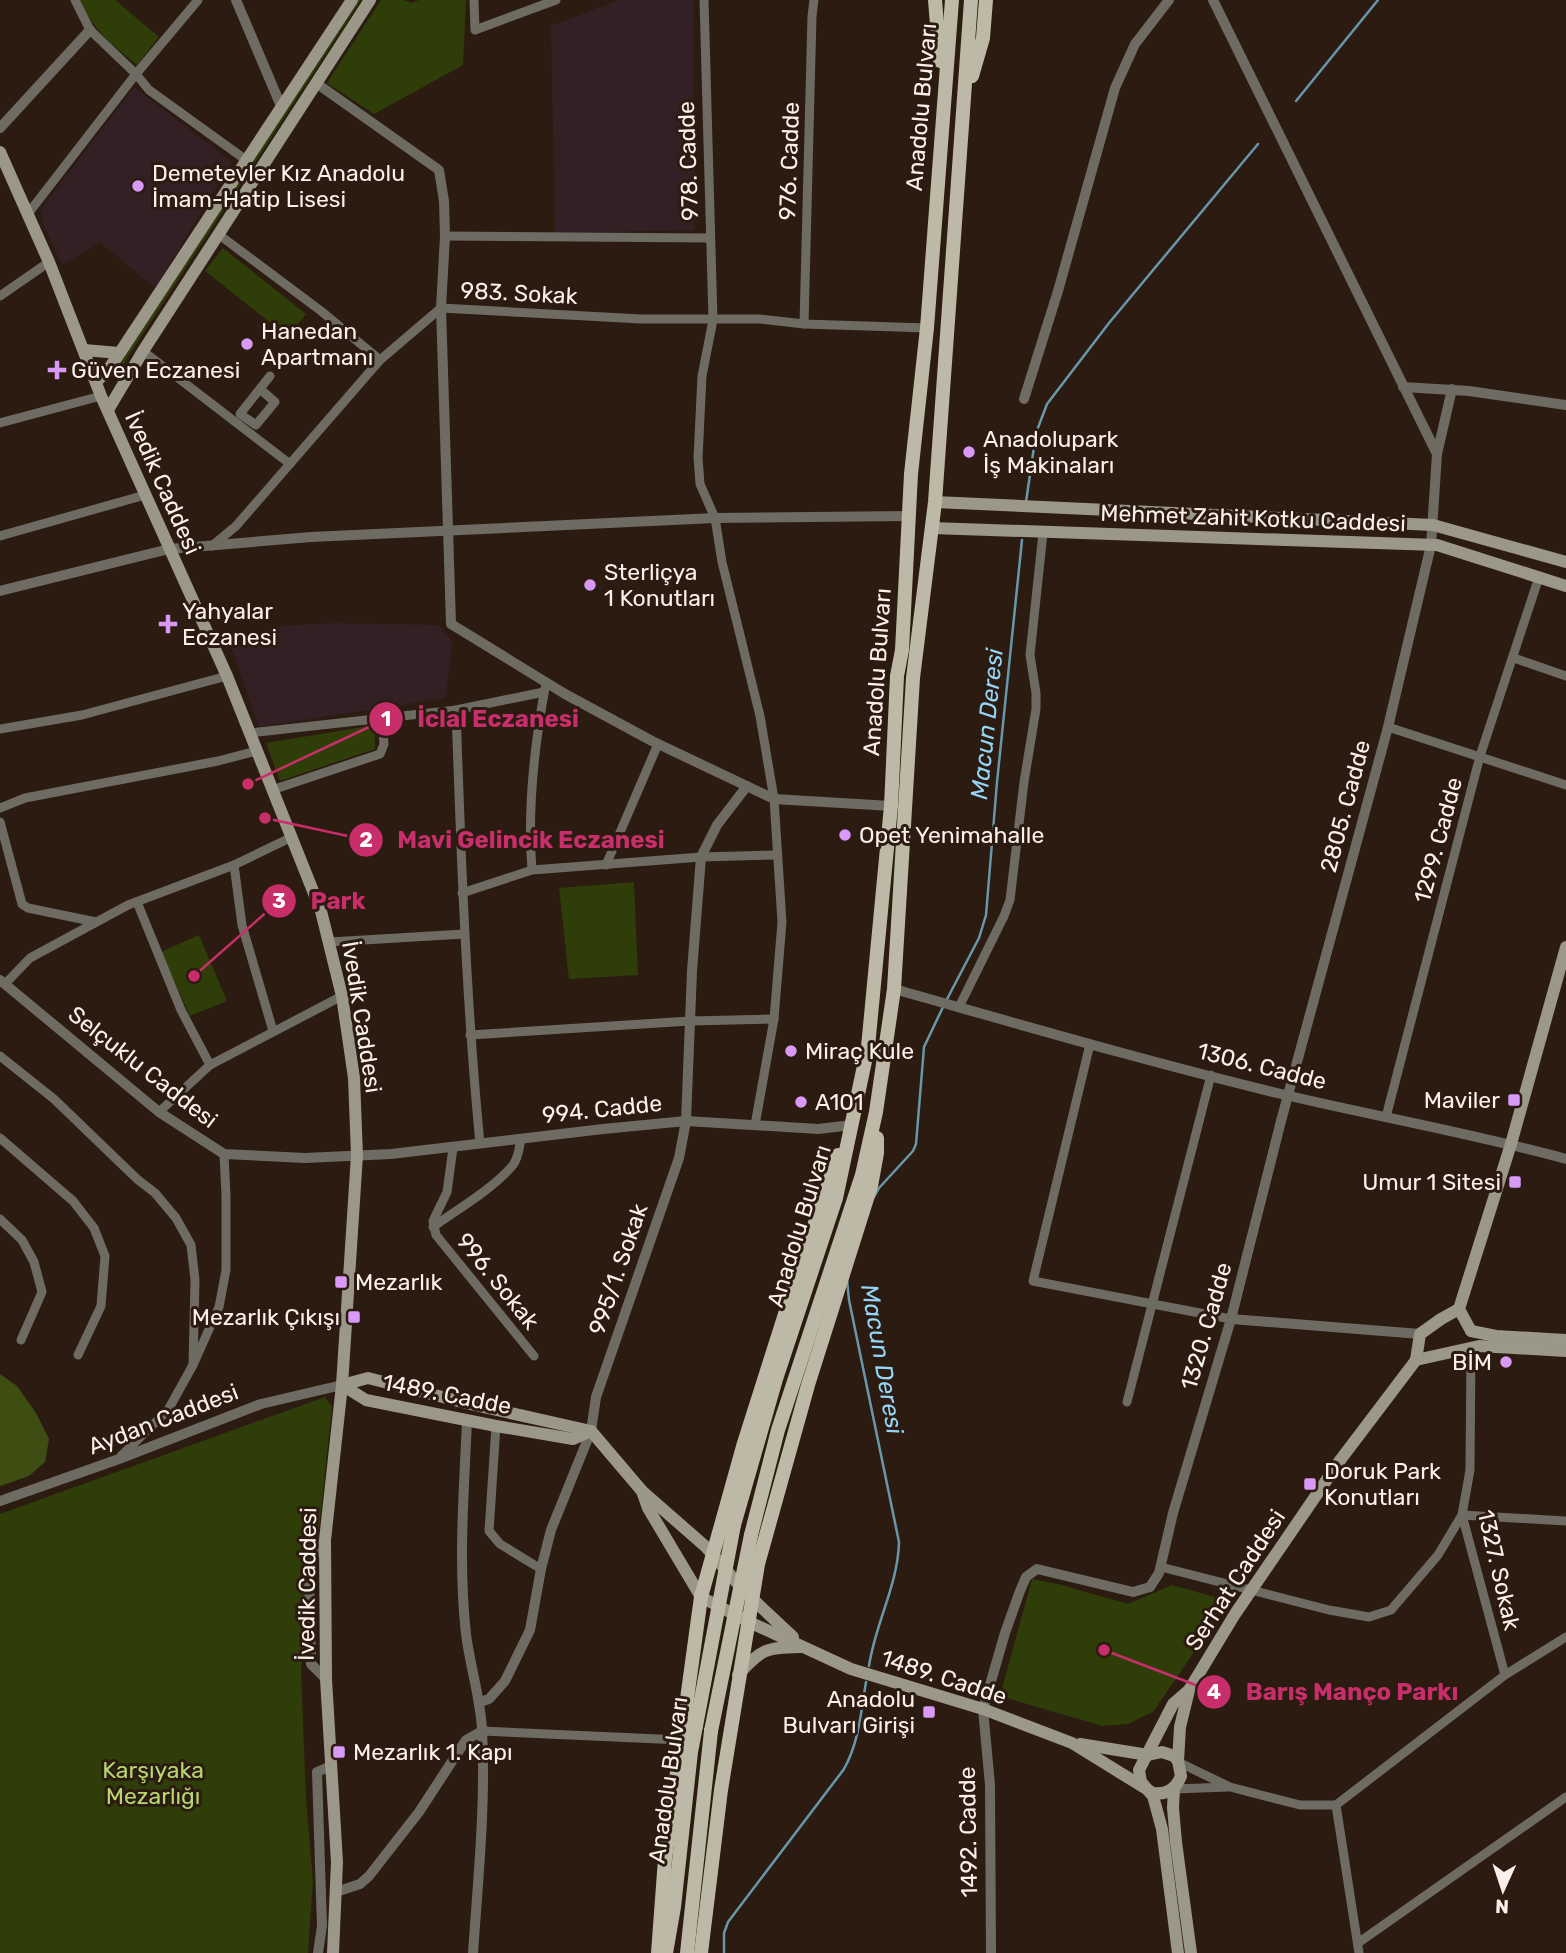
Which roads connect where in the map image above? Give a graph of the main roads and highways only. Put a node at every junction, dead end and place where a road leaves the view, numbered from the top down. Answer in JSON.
{"nodes":[{"id":1,"x":352,"y":0,"type":"edge"},
{"id":2,"x":370,"y":0,"type":"edge"},
{"id":3,"x":935,"y":0,"type":"edge"},
{"id":4,"x":952,"y":0,"type":"edge"},
{"id":5,"x":971,"y":0,"type":"edge"},
{"id":6,"x":986,"y":0,"type":"edge"},
{"id":7,"x":943,"y":104,"type":"junction"},
{"id":8,"x":963,"y":105,"type":"junction"},
{"id":9,"x":0,"y":152,"type":"edge"},
{"id":10,"x":84,"y":350,"type":"junction"},
{"id":11,"x":119,"y":353,"type":"junction"},
{"id":12,"x":96,"y":382,"type":"junction"},
{"id":13,"x":108,"y":410,"type":"junction"},
{"id":14,"x":935,"y":502,"type":"junction"},
{"id":15,"x":932,"y":528,"type":"junction"},
{"id":16,"x":1566,"y":562,"type":"edge"},
{"id":17,"x":1566,"y":586,"type":"edge"},
{"id":18,"x":1566,"y":947,"type":"edge"},
{"id":19,"x":1563,"y":968,"type":"edge"},
{"id":20,"x":876,"y":1112,"type":"junction"},
{"id":21,"x":852,"y":1125,"type":"junction"},
{"id":22,"x":1459,"y":1309,"type":"junction"},
{"id":23,"x":1471,"y":1331,"type":"junction"},
{"id":24,"x":1566,"y":1340,"type":"edge"},
{"id":25,"x":1566,"y":1351,"type":"edge"},
{"id":26,"x":1452,"y":1353,"type":"junction"},
{"id":27,"x":1416,"y":1360,"type":"junction"},
{"id":28,"x":342,"y":1385,"type":"junction"},
{"id":29,"x":470,"y":1404,"type":"junction"},
{"id":30,"x":467,"y":1420,"type":"junction"},
{"id":31,"x":591,"y":1431,"type":"junction"},
{"id":32,"x":642,"y":1491,"type":"junction"},
{"id":33,"x":713,"y":1556,"type":"junction"},
{"id":34,"x":701,"y":1597,"type":"junction"},
{"id":35,"x":751,"y":1598,"type":"junction"},
{"id":36,"x":747,"y":1621,"type":"junction"},
{"id":37,"x":805,"y":1647,"type":"junction"},
{"id":38,"x":738,"y":1675,"type":"junction"},
{"id":39,"x":1189,"y":1690,"type":"junction"},
{"id":40,"x":1072,"y":1743,"type":"junction"},
{"id":41,"x":1148,"y":1755,"type":"junction"},
{"id":42,"x":1178,"y":1762,"type":"junction"},
{"id":43,"x":1144,"y":1787,"type":"junction"},
{"id":44,"x":1174,"y":1789,"type":"junction"},
{"id":45,"x":333,"y":1953,"type":"edge"},
{"id":46,"x":658,"y":1953,"type":"edge"},
{"id":47,"x":666,"y":1953,"type":"edge"},
{"id":48,"x":687,"y":1953,"type":"edge"},
{"id":49,"x":701,"y":1953,"type":"edge"},
{"id":50,"x":1178,"y":1953,"type":"edge"},
{"id":51,"x":1191,"y":1953,"type":"edge"}],
"edges":[{"from":1,"to":11,"type":"main road"},
{"from":2,"to":13,"type":"main road"},
{"from":3,"to":7,"type":"main road"},
{"from":4,"to":7,"type":"main road","name":"Anadolu Bulvarı"},
{"from":5,"to":8,"type":"main road","name":"Anadolu Bulvarı"},
{"from":6,"to":8,"type":"main road"},
{"from":7,"to":21,"type":"main road","name":"Anadolu Bulvarı"},
{"from":8,"to":14,"type":"main road","name":"Anadolu Bulvarı"},
{"from":9,"to":10,"type":"main road","name":"İvedik Caddesi"},
{"from":10,"to":11,"type":"main road"},
{"from":10,"to":12,"type":"main road","name":"İvedik Caddesi"},
{"from":11,"to":12,"type":"main road"},
{"from":12,"to":13,"type":"main road","name":"İvedik Caddesi"},
{"from":13,"to":28,"type":"main road","name":"İvedik Caddesi"},
{"from":14,"to":15,"type":"main road","name":"Anadolu Bulvarı"},
{"from":14,"to":16,"type":"main road","name":"Mehmet Zahit Kotku Caddesi"},
{"from":15,"to":17,"type":"main road","name":"Mehmet Zahit Kotku Caddesi"},
{"from":15,"to":20,"type":"main road","name":"Anadolu Bulvarı"},
{"from":18,"to":19,"type":"main road"},
{"from":19,"to":22,"type":"main road"},
{"from":20,"to":35,"type":"main road"},
{"from":20,"to":48,"type":"main road","name":"Anadolu Bulvarı","bridge":true},
{"from":21,"to":33,"type":"main road"},
{"from":21,"to":47,"type":"main road","name":"Anadolu Bulvarı","bridge":true},
{"from":22,"to":23,"type":"main road"},
{"from":22,"to":27,"type":"main road","name":"Serhat Caddesi"},
{"from":23,"to":24,"type":"main road"},
{"from":23,"to":26,"type":"main road"},
{"from":25,"to":26,"type":"main road"},
{"from":26,"to":27,"type":"main road"},
{"from":27,"to":39,"type":"main road","name":"Serhat Caddesi"},
{"from":28,"to":29,"type":"main road","name":"1489. Cadde"},
{"from":28,"to":30,"type":"main road","name":"1489. Cadde"},
{"from":28,"to":45,"type":"main road","name":"İvedik Caddesi"},
{"from":29,"to":30,"type":"main road"},
{"from":29,"to":31,"type":"main road","name":"1489. Cadde"},
{"from":30,"to":31,"type":"main road","name":"1489. Cadde"},
{"from":31,"to":32,"type":"main road","name":"1489. Cadde"},
{"from":32,"to":33,"type":"main road","name":"1489. Cadde"},
{"from":32,"to":34,"type":"main road","name":"1489. Cadde"},
{"from":33,"to":34,"type":"main road"},
{"from":33,"to":35,"type":"main road","name":"1489. Cadde"},
{"from":34,"to":36,"type":"main road","name":"1489. Cadde"},
{"from":34,"to":46,"type":"main road"},
{"from":35,"to":36,"type":"main road"},
{"from":35,"to":37,"type":"main road","name":"1489. Cadde"},
{"from":36,"to":37,"type":"main road","name":"1489. Cadde"},
{"from":36,"to":38,"type":"main road"},
{"from":37,"to":38,"type":"main road"},
{"from":37,"to":40,"type":"main road","name":"1489. Cadde"},
{"from":38,"to":49,"type":"main road"},
{"from":39,"to":41,"type":"main road"},
{"from":39,"to":42,"type":"main road"},
{"from":40,"to":41,"type":"main road","name":"1489. Cadde"},
{"from":40,"to":43,"type":"main road","name":"1489. Cadde"},
{"from":41,"to":42,"type":"main road"},
{"from":41,"to":43,"type":"main road"},
{"from":42,"to":44,"type":"main road"},
{"from":43,"to":44,"type":"main road"},
{"from":43,"to":50,"type":"main road"},
{"from":44,"to":51,"type":"main road"}]}
